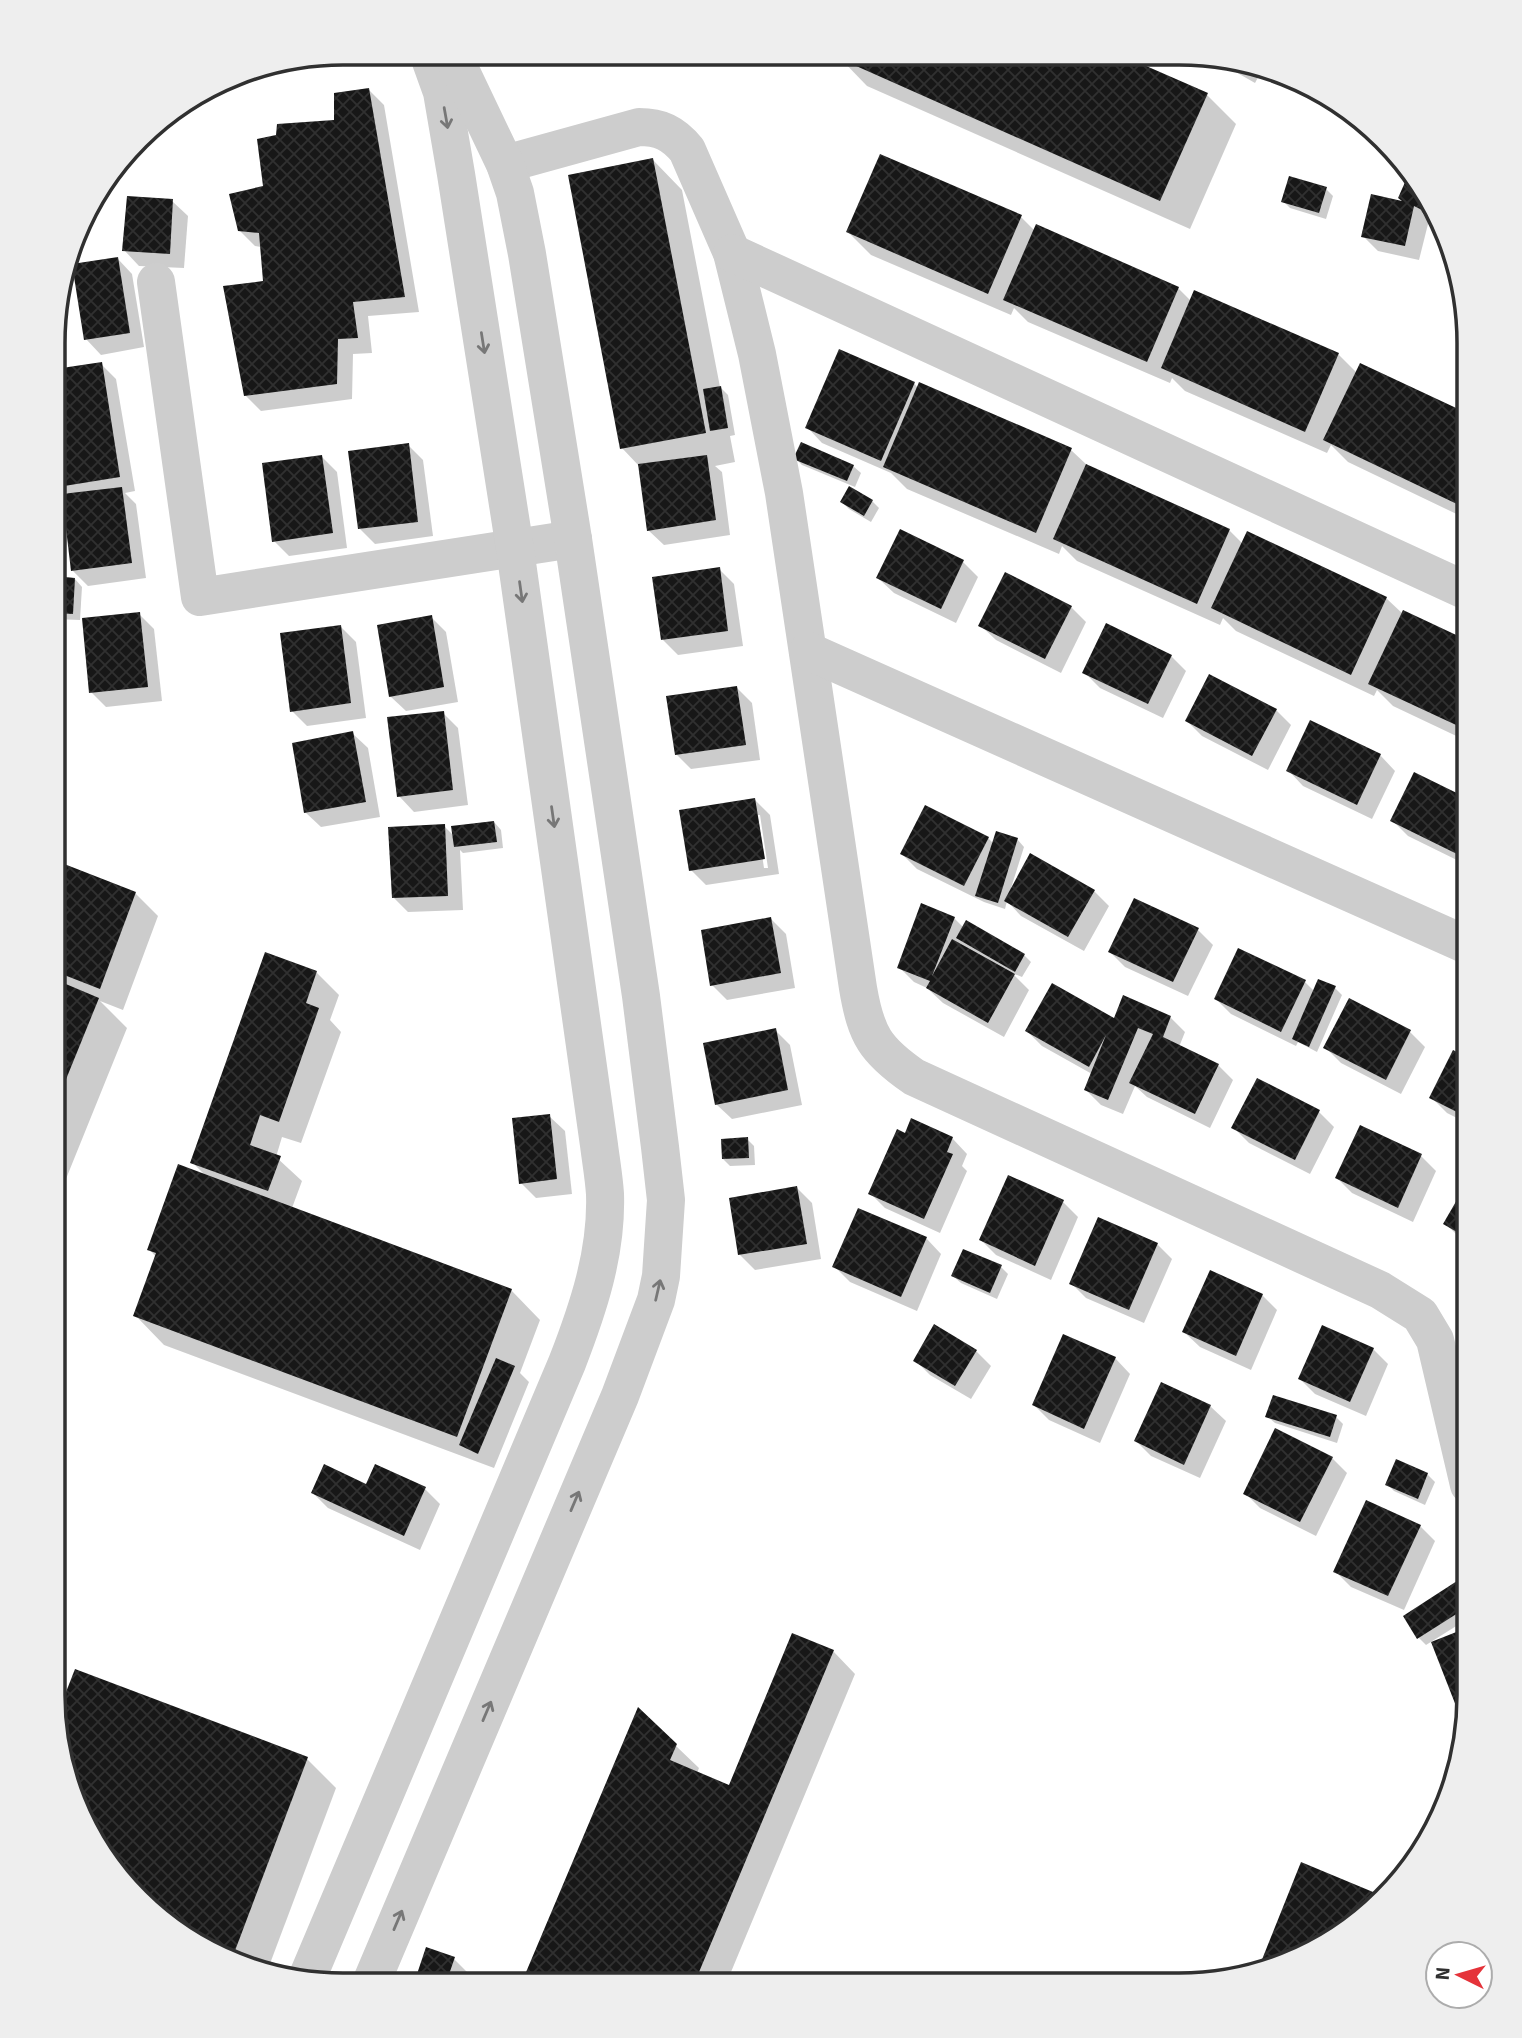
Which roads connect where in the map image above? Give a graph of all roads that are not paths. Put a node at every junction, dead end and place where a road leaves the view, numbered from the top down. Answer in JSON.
{"nodes":[{"id":1,"x":432,"y":65,"type":"edge"},
{"id":2,"x":458,"y":65,"type":"edge"},
{"id":3,"x":505,"y":164,"type":"junction"},
{"id":4,"x":732,"y":253,"type":"junction"},
{"id":5,"x":156,"y":282,"type":"dead end"},
{"id":6,"x":573,"y":539,"type":"junction"},
{"id":7,"x":515,"y":550,"type":"junction"},
{"id":8,"x":1457,"y":586,"type":"edge"},
{"id":9,"x":807,"y":651,"type":"junction"},
{"id":10,"x":1457,"y":941,"type":"edge"},
{"id":11,"x":1457,"y":1434,"type":"edge"},
{"id":12,"x":310,"y":1971,"type":"edge"},
{"id":13,"x":375,"y":1973,"type":"edge"}],
"edges":[{"from":1,"to":7,"type":"street","one_way":true},
{"from":2,"to":3,"type":"street"},
{"from":3,"to":4,"type":"street"},
{"from":3,"to":6,"type":"street"},
{"from":4,"to":8,"type":"street"},
{"from":4,"to":9,"type":"street"},
{"from":5,"to":7,"type":"street"},
{"from":6,"to":7,"type":"street"},
{"from":13,"to":6,"type":"street","one_way":true},
{"from":7,"to":12,"type":"street","one_way":true},
{"from":9,"to":10,"type":"street"},
{"from":9,"to":11,"type":"street"}]}
